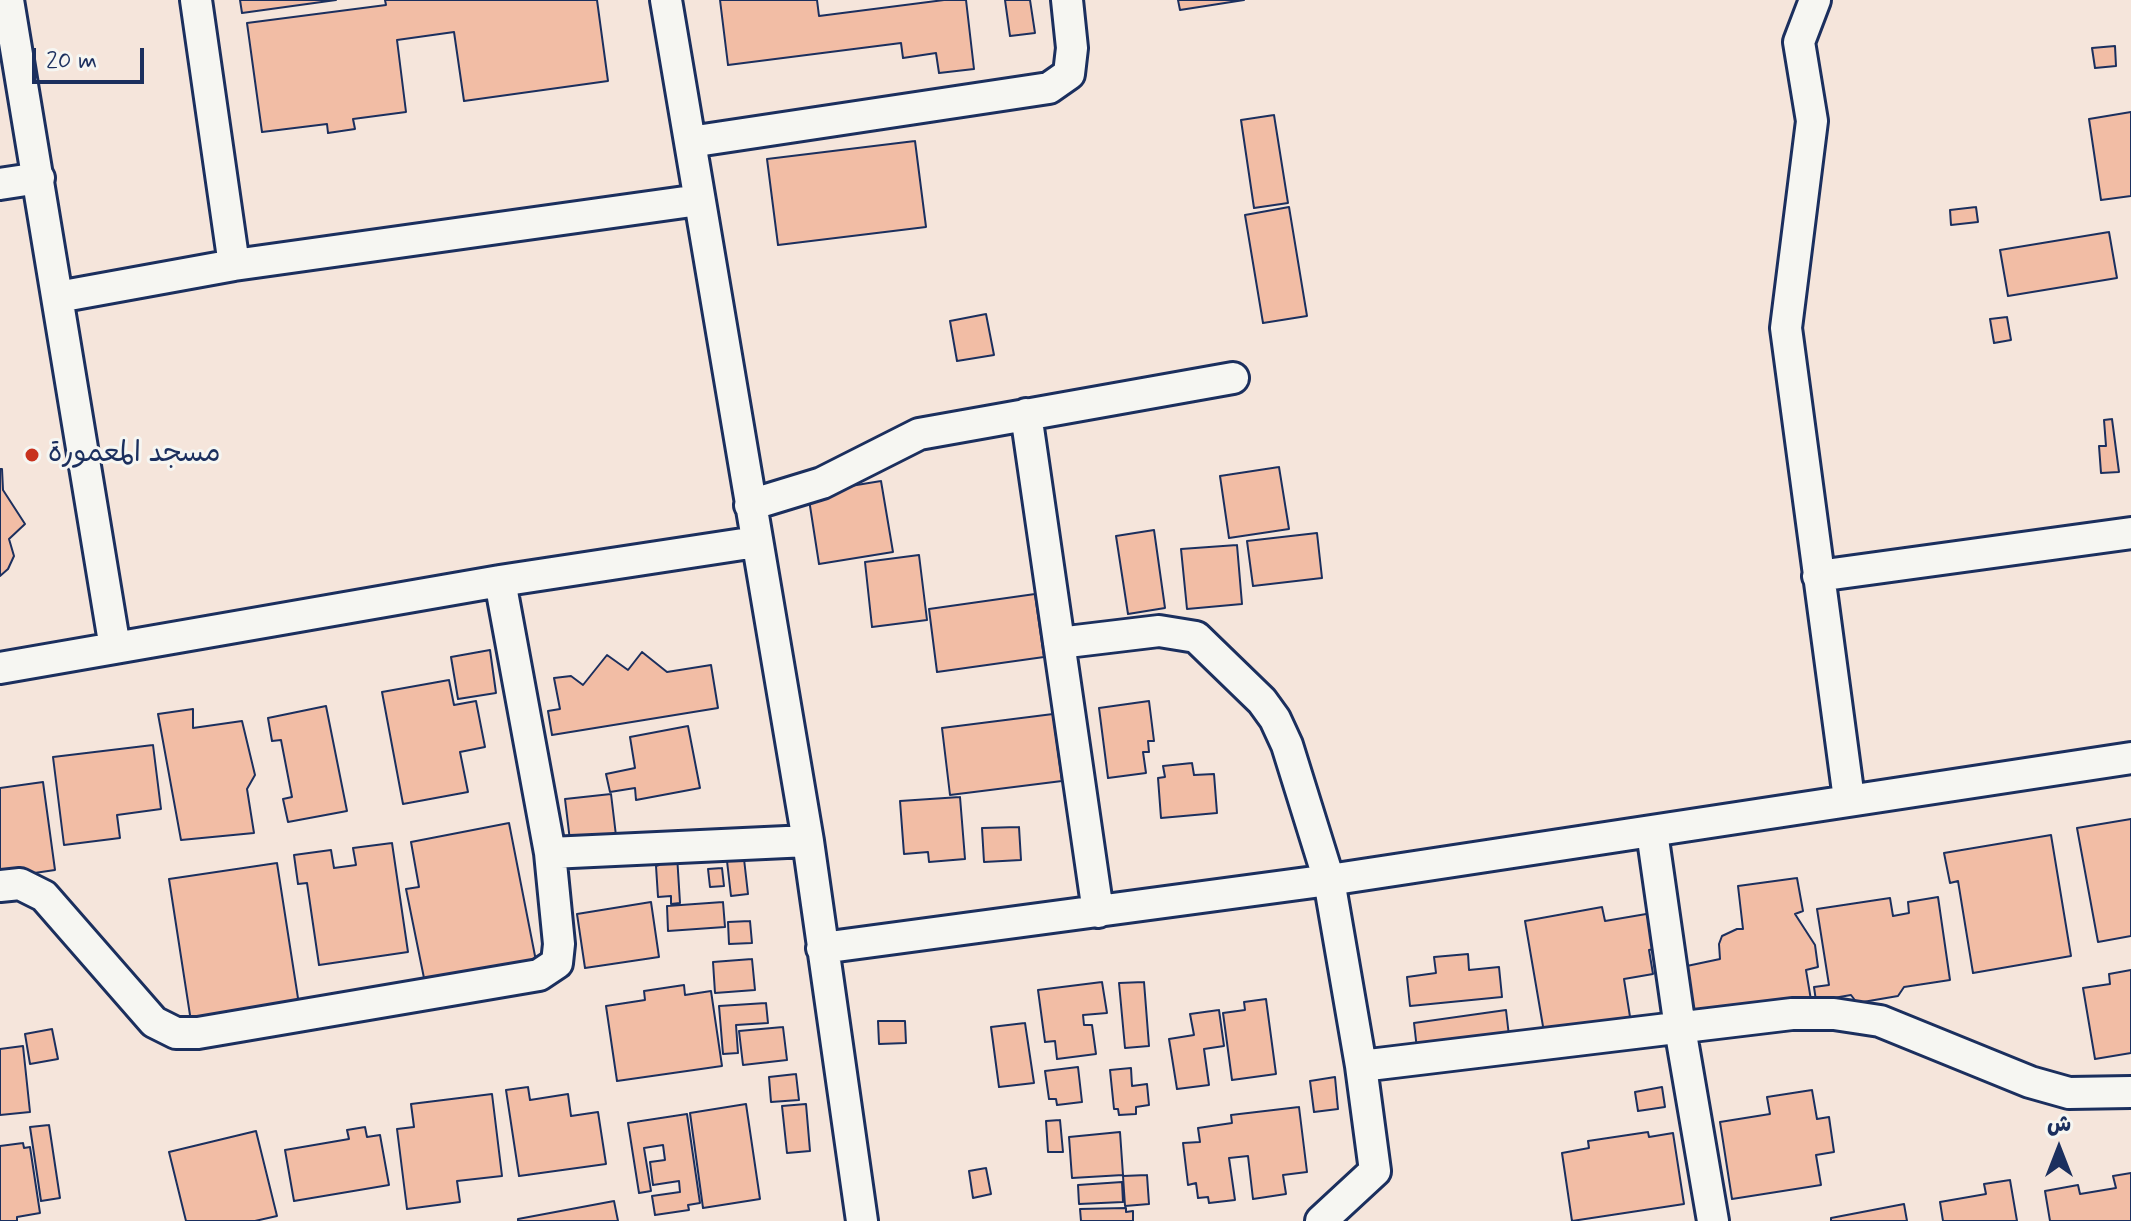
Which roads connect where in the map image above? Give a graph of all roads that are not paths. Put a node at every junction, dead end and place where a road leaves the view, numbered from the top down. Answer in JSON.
{"nodes":[{"id":1,"x":8,"y":0,"type":"edge"},
{"id":2,"x":196,"y":0,"type":"edge"},
{"id":3,"x":666,"y":0,"type":"edge"},
{"id":4,"x":1067,"y":0,"type":"edge"},
{"id":5,"x":1815,"y":0,"type":"edge"},
{"id":6,"x":690,"y":142,"type":"junction"},
{"id":7,"x":39,"y":178,"type":"junction"},
{"id":8,"x":0,"y":184,"type":"edge"},
{"id":9,"x":699,"y":200,"type":"junction"},
{"id":10,"x":234,"y":265,"type":"junction"},
{"id":11,"x":58,"y":297,"type":"junction"},
{"id":12,"x":1233,"y":378,"type":"dead end"},
{"id":13,"x":1026,"y":414,"type":"junction"},
{"id":14,"x":750,"y":505,"type":"junction"},
{"id":15,"x":2131,"y":533,"type":"edge"},
{"id":16,"x":756,"y":542,"type":"junction"},
{"id":17,"x":1818,"y":576,"type":"junction"},
{"id":18,"x":500,"y":581,"type":"junction"},
{"id":19,"x":1059,"y":643,"type":"junction"},
{"id":20,"x":115,"y":648,"type":"junction"},
{"id":21,"x":0,"y":668,"type":"edge"},
{"id":22,"x":2131,"y":758,"type":"edge"},
{"id":23,"x":1849,"y":799,"type":"junction"},
{"id":24,"x":1652,"y":832,"type":"junction"},
{"id":25,"x":808,"y":841,"type":"junction"},
{"id":26,"x":550,"y":853,"type":"junction"},
{"id":27,"x":1329,"y":880,"type":"junction"},
{"id":28,"x":0,"y":886,"type":"edge"},
{"id":29,"x":1098,"y":912,"type":"junction"},
{"id":30,"x":822,"y":948,"type":"junction"},
{"id":31,"x":1680,"y":1028,"type":"junction"},
{"id":32,"x":1361,"y":1066,"type":"junction"},
{"id":33,"x":2131,"y":1092,"type":"edge"},
{"id":34,"x":862,"y":1221,"type":"edge"},
{"id":35,"x":1321,"y":1221,"type":"edge"},
{"id":36,"x":1713,"y":1221,"type":"edge"}],
"edges":[{"from":1,"to":7,"type":"street"},
{"from":2,"to":10,"type":"street"},
{"from":3,"to":6,"type":"street"},
{"from":4,"to":6,"type":"street"},
{"from":5,"to":17,"type":"street"},
{"from":6,"to":9,"type":"street"},
{"from":7,"to":8,"type":"street"},
{"from":7,"to":11,"type":"street"},
{"from":9,"to":10,"type":"street"},
{"from":9,"to":14,"type":"street"},
{"from":10,"to":11,"type":"street"},
{"from":11,"to":20,"type":"street"},
{"from":12,"to":13,"type":"street"},
{"from":13,"to":14,"type":"street"},
{"from":13,"to":19,"type":"street"},
{"from":14,"to":16,"type":"street"},
{"from":15,"to":17,"type":"street"},
{"from":16,"to":18,"type":"street"},
{"from":16,"to":25,"type":"street"},
{"from":17,"to":23,"type":"street"},
{"from":18,"to":20,"type":"street"},
{"from":18,"to":26,"type":"street"},
{"from":19,"to":27,"type":"street"},
{"from":19,"to":29,"type":"street"},
{"from":20,"to":21,"type":"street"},
{"from":22,"to":23,"type":"street"},
{"from":23,"to":24,"type":"street"},
{"from":24,"to":27,"type":"street"},
{"from":24,"to":31,"type":"street"},
{"from":25,"to":26,"type":"street"},
{"from":25,"to":30,"type":"street"},
{"from":26,"to":28,"type":"street"},
{"from":27,"to":29,"type":"street"},
{"from":27,"to":32,"type":"street"},
{"from":29,"to":30,"type":"street"},
{"from":30,"to":34,"type":"street"},
{"from":31,"to":32,"type":"street"},
{"from":31,"to":33,"type":"street"},
{"from":31,"to":36,"type":"street"},
{"from":32,"to":35,"type":"street"}]}
